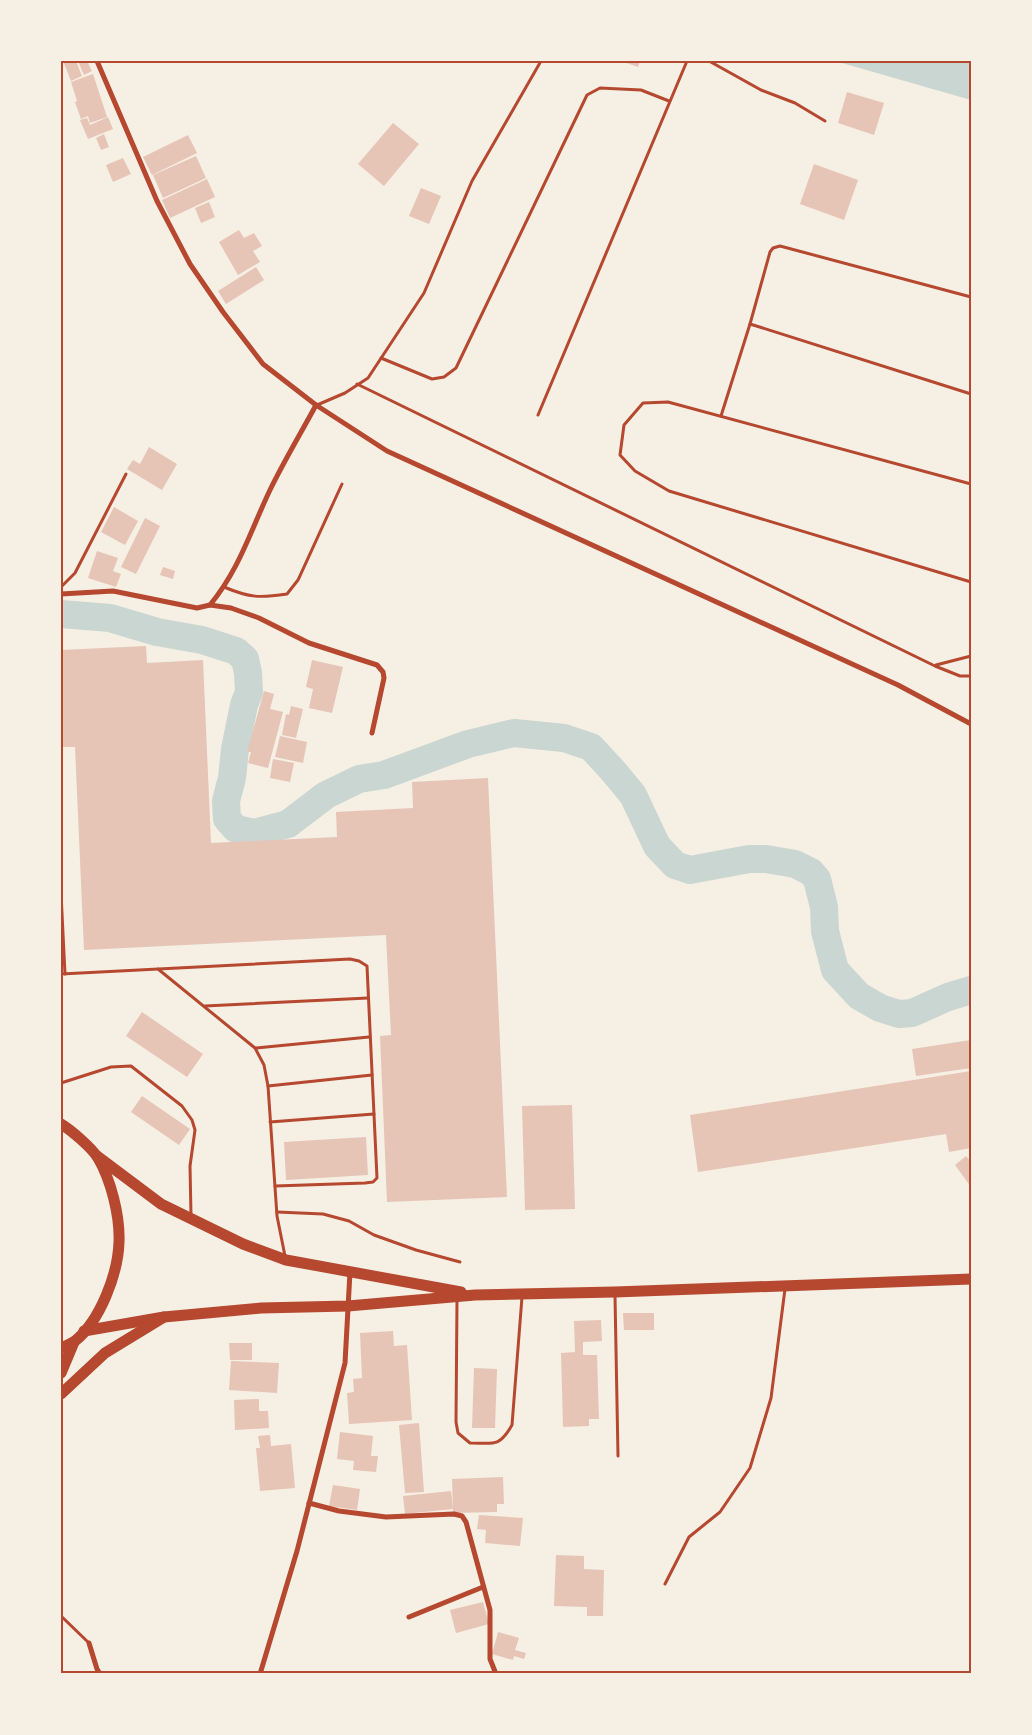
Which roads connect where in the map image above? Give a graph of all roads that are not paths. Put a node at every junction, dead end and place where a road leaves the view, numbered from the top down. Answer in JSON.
{"nodes":[{"id":1,"x":97,"y":61,"type":"edge"},
{"id":2,"x":541,"y":61,"type":"edge"},
{"id":3,"x":687,"y":61,"type":"edge"},
{"id":4,"x":709,"y":61,"type":"edge"},
{"id":5,"x":669,"y":101,"type":"junction"},
{"id":6,"x":825,"y":122,"type":"dead end"},
{"id":7,"x":971,"y":297,"type":"edge"},
{"id":8,"x":750,"y":324,"type":"junction"},
{"id":9,"x":381,"y":358,"type":"junction"},
{"id":10,"x":357,"y":384,"type":"junction"},
{"id":11,"x":971,"y":394,"type":"edge"},
{"id":12,"x":316,"y":405,"type":"junction"},
{"id":13,"x":538,"y":415,"type":"dead end"},
{"id":14,"x":721,"y":416,"type":"junction"},
{"id":15,"x":126,"y":474,"type":"dead end"},
{"id":16,"x":342,"y":484,"type":"dead end"},
{"id":17,"x":971,"y":484,"type":"edge"},
{"id":18,"x":971,"y":582,"type":"edge"},
{"id":19,"x":61,"y":587,"type":"edge"},
{"id":20,"x":224,"y":587,"type":"junction"},
{"id":21,"x":61,"y":594,"type":"edge"},
{"id":22,"x":210,"y":606,"type":"junction"},
{"id":23,"x":971,"y":656,"type":"edge"},
{"id":24,"x":935,"y":666,"type":"junction"},
{"id":25,"x":971,"y":676,"type":"edge"},
{"id":26,"x":971,"y":724,"type":"edge"},
{"id":27,"x":372,"y":733,"type":"dead end"},
{"id":28,"x":61,"y":893,"type":"edge"},
{"id":29,"x":158,"y":969,"type":"junction"},
{"id":30,"x":63,"y":974,"type":"edge"},
{"id":31,"x":368,"y":998,"type":"junction"},
{"id":32,"x":204,"y":1006,"type":"junction"},
{"id":33,"x":370,"y":1036,"type":"junction"},
{"id":34,"x":255,"y":1048,"type":"junction"},
{"id":35,"x":372,"y":1075,"type":"junction"},
{"id":36,"x":61,"y":1083,"type":"edge"},
{"id":37,"x":268,"y":1086,"type":"junction"},
{"id":38,"x":374,"y":1114,"type":"junction"},
{"id":39,"x":270,"y":1122,"type":"junction"},
{"id":40,"x":62,"y":1124,"type":"edge"},
{"id":41,"x":97,"y":1156,"type":"junction"},
{"id":42,"x":275,"y":1186,"type":"junction"},
{"id":43,"x":277,"y":1212,"type":"junction"},
{"id":44,"x":191,"y":1219,"type":"junction"},
{"id":45,"x":286,"y":1260,"type":"junction"},
{"id":46,"x":460,"y":1262,"type":"dead end"},
{"id":47,"x":350,"y":1272,"type":"junction"},
{"id":48,"x":971,"y":1279,"type":"edge"},
{"id":49,"x":785,"y":1286,"type":"junction"},
{"id":50,"x":615,"y":1292,"type":"junction"},
{"id":51,"x":523,"y":1294,"type":"junction"},
{"id":52,"x":476,"y":1295,"type":"junction"},
{"id":53,"x":457,"y":1296,"type":"junction"},
{"id":54,"x":348,"y":1306,"type":"junction"},
{"id":55,"x":164,"y":1317,"type":"junction"},
{"id":56,"x":84,"y":1331,"type":"junction"},
{"id":57,"x":74,"y":1342,"type":"junction"},
{"id":58,"x":61,"y":1348,"type":"edge"},
{"id":59,"x":61,"y":1373,"type":"edge"},
{"id":60,"x":61,"y":1394,"type":"edge"},
{"id":61,"x":618,"y":1456,"type":"dead end"},
{"id":62,"x":309,"y":1503,"type":"junction"},
{"id":63,"x":665,"y":1584,"type":"dead end"},
{"id":64,"x":483,"y":1587,"type":"junction"},
{"id":65,"x":61,"y":1616,"type":"edge"},
{"id":66,"x":409,"y":1617,"type":"dead end"},
{"id":67,"x":89,"y":1643,"type":"joint"},
{"id":68,"x":100,"y":1674,"type":"edge"},
{"id":69,"x":260,"y":1674,"type":"edge"},
{"id":70,"x":496,"y":1674,"type":"edge"}],
"edges":[{"from":1,"to":12,"type":"street"},
{"from":2,"to":9,"type":"lane"},
{"from":3,"to":5,"type":"lane"},
{"from":4,"to":6,"type":"lane"},
{"from":5,"to":9,"type":"lane"},
{"from":5,"to":13,"type":"lane"},
{"from":7,"to":8,"type":"lane"},
{"from":8,"to":11,"type":"lane"},
{"from":8,"to":14,"type":"lane"},
{"from":9,"to":10,"type":"lane"},
{"from":10,"to":12,"type":"lane"},
{"from":10,"to":24,"type":"lane"},
{"from":12,"to":20,"type":"street"},
{"from":12,"to":26,"type":"street"},
{"from":14,"to":17,"type":"lane"},
{"from":14,"to":18,"type":"lane"},
{"from":15,"to":19,"type":"lane"},
{"from":16,"to":20,"type":"lane"},
{"from":20,"to":22,"type":"street"},
{"from":21,"to":22,"type":"street"},
{"from":22,"to":27,"type":"street"},
{"from":23,"to":24,"type":"lane"},
{"from":24,"to":25,"type":"lane"},
{"from":28,"to":30,"type":"lane"},
{"from":29,"to":30,"type":"lane"},
{"from":29,"to":31,"type":"lane"},
{"from":29,"to":32,"type":"lane"},
{"from":31,"to":32,"type":"lane"},
{"from":31,"to":33,"type":"lane"},
{"from":32,"to":34,"type":"lane"},
{"from":33,"to":34,"type":"lane"},
{"from":33,"to":35,"type":"lane"},
{"from":34,"to":37,"type":"lane"},
{"from":35,"to":37,"type":"lane"},
{"from":35,"to":38,"type":"lane"},
{"from":36,"to":44,"type":"lane"},
{"from":37,"to":39,"type":"lane"},
{"from":38,"to":39,"type":"lane"},
{"from":38,"to":42,"type":"lane"},
{"from":39,"to":42,"type":"lane"},
{"from":40,"to":41,"type":"main road"},
{"from":41,"to":44,"type":"main road"},
{"from":41,"to":56,"type":"main road"},
{"from":42,"to":43,"type":"lane"},
{"from":43,"to":45,"type":"lane"},
{"from":43,"to":46,"type":"lane"},
{"from":44,"to":45,"type":"main road"},
{"from":45,"to":47,"type":"main road"},
{"from":47,"to":52,"type":"main road"},
{"from":47,"to":54,"type":"street"},
{"from":48,"to":49,"type":"main road"},
{"from":49,"to":50,"type":"main road"},
{"from":49,"to":63,"type":"lane"},
{"from":50,"to":51,"type":"main road"},
{"from":50,"to":61,"type":"lane"},
{"from":51,"to":52,"type":"main road"},
{"from":51,"to":53,"type":"lane"},
{"from":52,"to":53,"type":"main road"},
{"from":53,"to":54,"type":"main road"},
{"from":54,"to":55,"type":"main road"},
{"from":54,"to":62,"type":"street"},
{"from":55,"to":56,"type":"main road"},
{"from":55,"to":60,"type":"main road"},
{"from":56,"to":57,"type":"main road"},
{"from":57,"to":58,"type":"main road"},
{"from":57,"to":59,"type":"main road"},
{"from":62,"to":64,"type":"street"},
{"from":62,"to":69,"type":"street"},
{"from":64,"to":66,"type":"street"},
{"from":64,"to":70,"type":"street"},
{"from":65,"to":67,"type":"lane"},
{"from":67,"to":68,"type":"street"}]}
